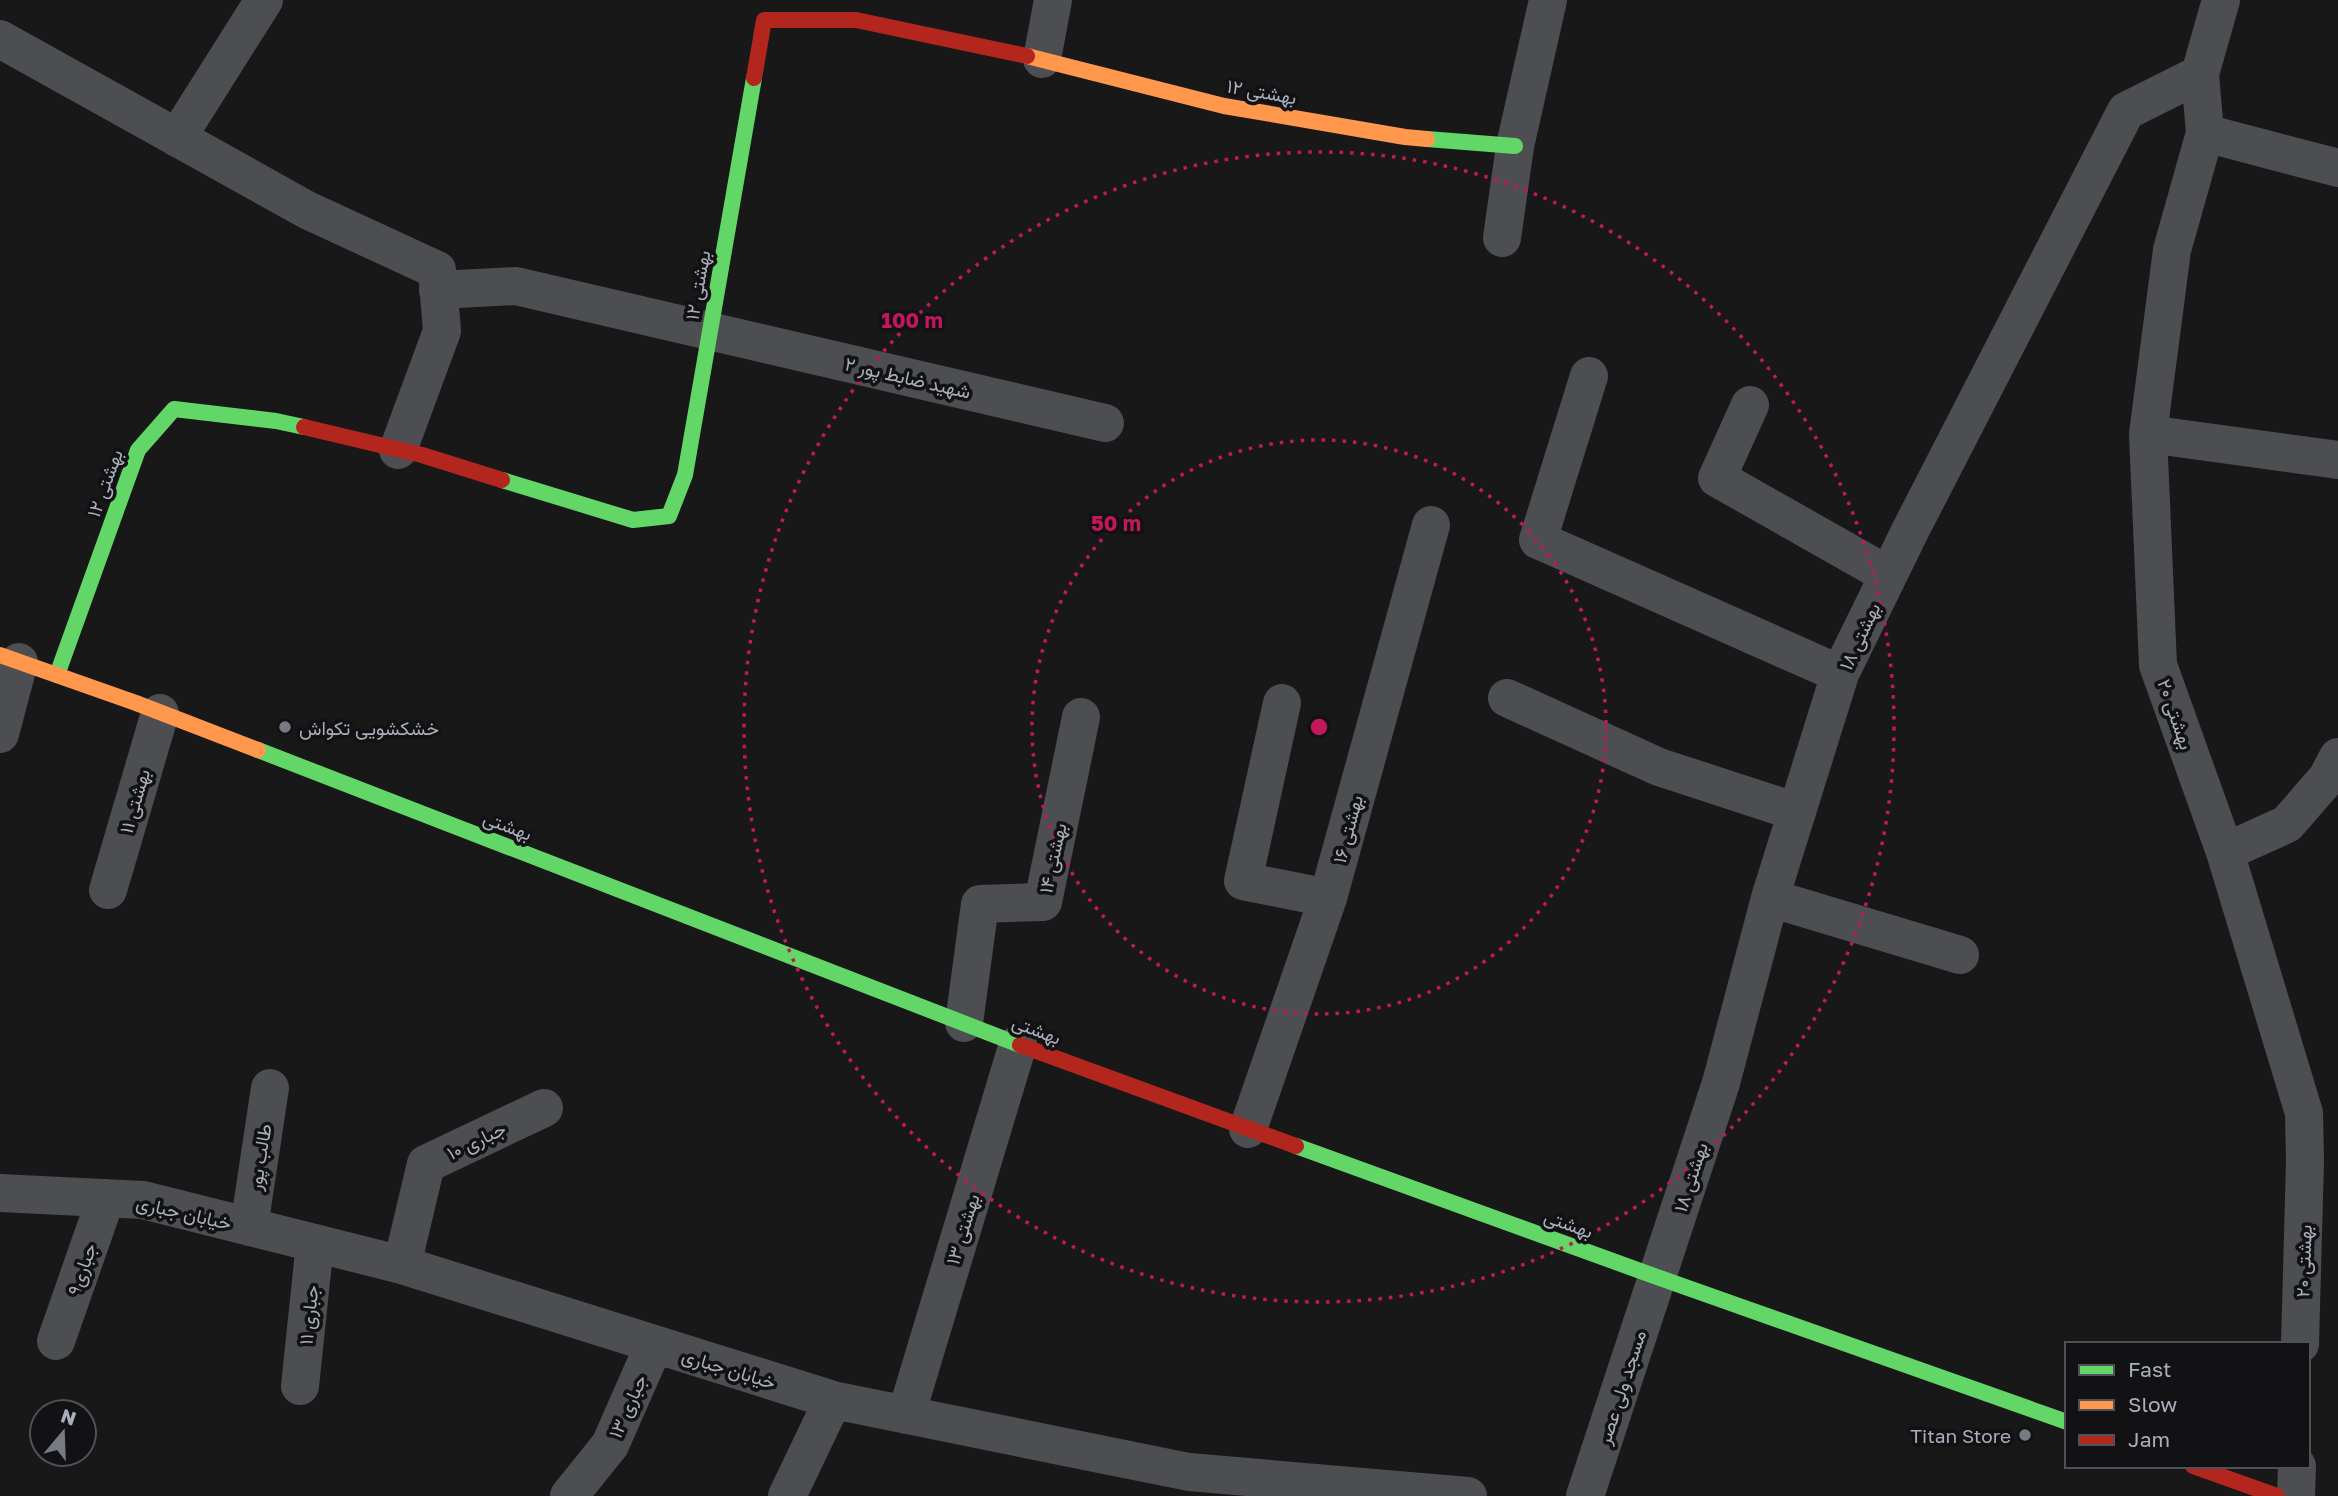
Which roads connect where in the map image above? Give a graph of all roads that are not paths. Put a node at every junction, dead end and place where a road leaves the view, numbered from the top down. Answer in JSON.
{"nodes":[{"id":1,"x":264,"y":0,"type":"edge"},
{"id":2,"x":1053,"y":0,"type":"edge"},
{"id":3,"x":1548,"y":0,"type":"edge"},
{"id":4,"x":2221,"y":0,"type":"edge"},
{"id":5,"x":0,"y":39,"type":"edge"},
{"id":6,"x":1042,"y":59,"type":"junction"},
{"id":7,"x":2200,"y":74,"type":"junction"},
{"id":8,"x":2205,"y":133,"type":"junction"},
{"id":9,"x":177,"y":138,"type":"junction"},
{"id":10,"x":1515,"y":146,"type":"junction"},
{"id":11,"x":2338,"y":168,"type":"edge"},
{"id":12,"x":1502,"y":238,"type":"dead end"},
{"id":13,"x":438,"y":290,"type":"junction"},
{"id":14,"x":710,"y":331,"type":"junction"},
{"id":15,"x":1589,"y":376,"type":"dead end"},
{"id":16,"x":1750,"y":405,"type":"dead end"},
{"id":17,"x":1105,"y":424,"type":"dead end"},
{"id":18,"x":2148,"y":434,"type":"junction"},
{"id":19,"x":398,"y":450,"type":"junction"},
{"id":20,"x":2338,"y":460,"type":"edge"},
{"id":21,"x":1431,"y":525,"type":"dead end"},
{"id":22,"x":1888,"y":575,"type":"junction"},
{"id":23,"x":10,"y":659,"type":"edge"},
{"id":24,"x":1840,"y":674,"type":"junction"},
{"id":25,"x":57,"y":675,"type":"junction"},
{"id":26,"x":1507,"y":698,"type":"dead end"},
{"id":27,"x":1282,"y":703,"type":"dead end"},
{"id":28,"x":160,"y":713,"type":"junction"},
{"id":29,"x":1080,"y":717,"type":"dead end"},
{"id":30,"x":0,"y":734,"type":"edge"},
{"id":31,"x":2338,"y":757,"type":"edge"},
{"id":32,"x":1797,"y":812,"type":"junction"},
{"id":33,"x":2225,"y":852,"type":"junction"},
{"id":34,"x":108,"y":890,"type":"dead end"},
{"id":35,"x":1328,"y":898,"type":"junction"},
{"id":36,"x":1770,"y":898,"type":"junction"},
{"id":37,"x":1960,"y":955,"type":"dead end"},
{"id":38,"x":964,"y":1023,"type":"junction"},
{"id":39,"x":1018,"y":1044,"type":"junction"},
{"id":40,"x":270,"y":1088,"type":"dead end"},
{"id":41,"x":544,"y":1108,"type":"dead end"},
{"id":42,"x":1248,"y":1129,"type":"junction"},
{"id":43,"x":2322,"y":1166,"type":"edge"},
{"id":44,"x":0,"y":1193,"type":"edge"},
{"id":45,"x":106,"y":1198,"type":"junction"},
{"id":46,"x":249,"y":1227,"type":"junction"},
{"id":47,"x":315,"y":1244,"type":"junction"},
{"id":48,"x":402,"y":1265,"type":"junction"},
{"id":49,"x":1657,"y":1277,"type":"junction"},
{"id":50,"x":56,"y":1341,"type":"dead end"},
{"id":51,"x":2300,"y":1342,"type":"edge"},
{"id":52,"x":654,"y":1345,"type":"junction"},
{"id":53,"x":300,"y":1386,"type":"dead end"},
{"id":54,"x":833,"y":1400,"type":"junction"},
{"id":55,"x":906,"y":1415,"type":"junction"},
{"id":56,"x":2065,"y":1421,"type":"edge"},
{"id":57,"x":2199,"y":1468,"type":"edge"},
{"id":58,"x":2297,"y":1468,"type":"edge"},
{"id":59,"x":1185,"y":1484,"type":"edge"},
{"id":60,"x":569,"y":1496,"type":"edge"},
{"id":61,"x":787,"y":1496,"type":"edge"},
{"id":62,"x":1468,"y":1496,"type":"edge"},
{"id":63,"x":1585,"y":1496,"type":"edge"},
{"id":64,"x":2277,"y":1496,"type":"edge"},
{"id":65,"x":2296,"y":1496,"type":"edge"}],
"edges":[{"from":1,"to":9,"type":"street"},
{"from":2,"to":6,"type":"street"},
{"from":3,"to":10,"type":"street"},
{"from":4,"to":7,"type":"street"},
{"from":5,"to":9,"type":"street"},
{"from":6,"to":10,"type":"main road","name":"بهشتی ۱۲"},
{"from":6,"to":14,"type":"main road","name":"بهشتی ۱۲"},
{"from":7,"to":8,"type":"street","name":"بهشتی ۲۰"},
{"from":7,"to":22,"type":"street","name":"بهشتی ۱۸"},
{"from":8,"to":11,"type":"street"},
{"from":8,"to":18,"type":"street","name":"بهشتی ۲۰"},
{"from":9,"to":13,"type":"street"},
{"from":10,"to":12,"type":"street"},
{"from":13,"to":14,"type":"street","name":"شهید ضابط پور ۲"},
{"from":13,"to":19,"type":"street"},
{"from":14,"to":17,"type":"street","name":"شهید ضابط پور ۲"},
{"from":14,"to":19,"type":"main road","name":"بهشتی ۱۲"},
{"from":15,"to":24,"type":"street"},
{"from":16,"to":22,"type":"street"},
{"from":18,"to":20,"type":"street"},
{"from":18,"to":33,"type":"street","name":"بهشتی ۲۰"},
{"from":19,"to":25,"type":"main road","name":"بهشتی ۱۲"},
{"from":21,"to":35,"type":"street","name":"بهشتی ۱۶"},
{"from":22,"to":24,"type":"street","name":"بهشتی ۱۸"},
{"from":23,"to":25,"type":"main road","name":"بهشتی"},
{"from":23,"to":30,"type":"street"},
{"from":24,"to":32,"type":"street","name":"بهشتی ۱۸"},
{"from":25,"to":28,"type":"main road","name":"بهشتی"},
{"from":26,"to":32,"type":"street"},
{"from":27,"to":35,"type":"street"},
{"from":28,"to":34,"type":"street","name":"بهشتی ۱۱"},
{"from":28,"to":38,"type":"main road","name":"بهشتی"},
{"from":29,"to":38,"type":"street","name":"بهشتی ۱۴"},
{"from":31,"to":33,"type":"street"},
{"from":32,"to":36,"type":"street","name":"بهشتی ۱۸"},
{"from":33,"to":43,"type":"street","name":"بهشتی ۲۰"},
{"from":35,"to":42,"type":"street","name":"بهشتی ۱۶"},
{"from":36,"to":37,"type":"street"},
{"from":36,"to":49,"type":"street","name":"بهشتی ۱۸"},
{"from":38,"to":39,"type":"main road","name":"بهشتی"},
{"from":39,"to":42,"type":"main road","name":"بهشتی"},
{"from":39,"to":55,"type":"street","name":"بهشتی ۱۳"},
{"from":40,"to":46,"type":"street","name":"طالب پور"},
{"from":41,"to":48,"type":"street","name":"جباری ۱۰"},
{"from":42,"to":49,"type":"main road","name":"بهشتی"},
{"from":43,"to":51,"type":"street","name":"بهشتی ۲۰"},
{"from":44,"to":45,"type":"street","name":"خیابان جباری"},
{"from":45,"to":46,"type":"street","name":"خیابان جباری"},
{"from":45,"to":50,"type":"street","name":"جباری۹"},
{"from":46,"to":47,"type":"street","name":"خیابان جباری"},
{"from":47,"to":48,"type":"street","name":"خیابان جباری"},
{"from":47,"to":53,"type":"street","name":"جباری ۱۱"},
{"from":48,"to":52,"type":"street","name":"خیابان جباری"},
{"from":49,"to":56,"type":"main road","name":"بهشتی"},
{"from":49,"to":63,"type":"street","name":"مسجد ولی عصر"},
{"from":52,"to":54,"type":"street","name":"خیابان جباری"},
{"from":52,"to":60,"type":"street","name":"جباری ۱۳"},
{"from":54,"to":55,"type":"street","name":"خیابان جباری"},
{"from":54,"to":61,"type":"street"},
{"from":55,"to":59,"type":"street","name":"خیابان جباری"},
{"from":57,"to":64,"type":"main road"},
{"from":58,"to":65,"type":"street"},
{"from":59,"to":62,"type":"street","name":"خیابان جباری"}]}
